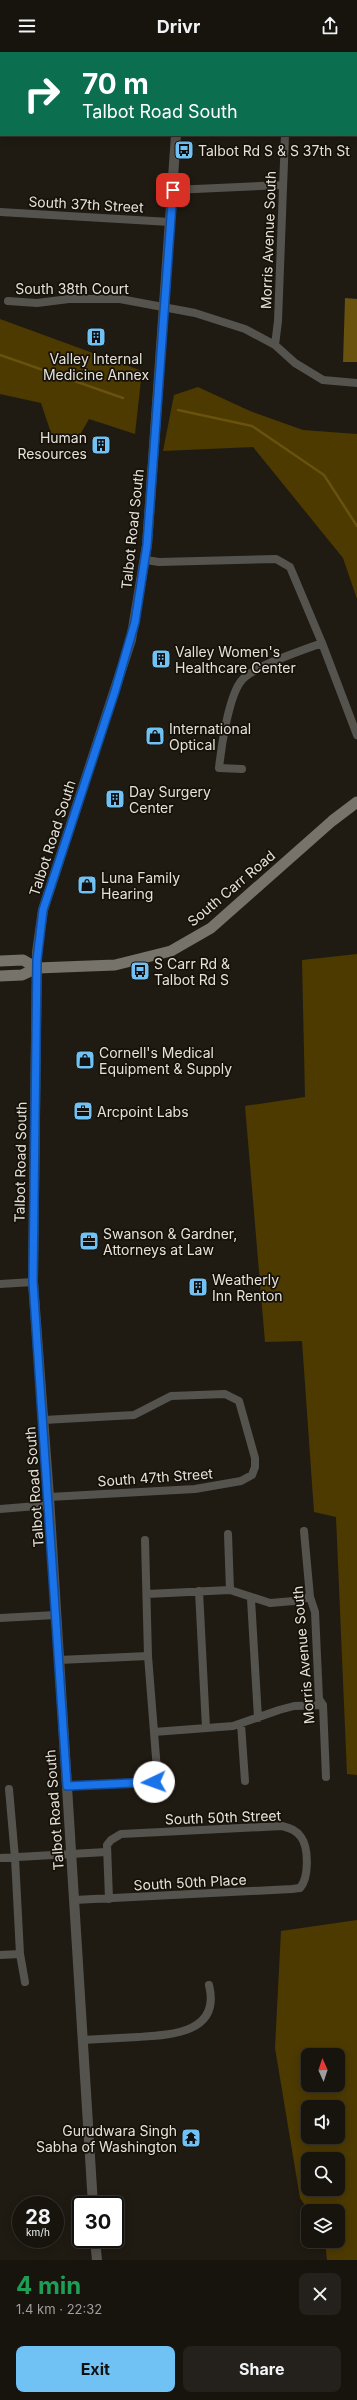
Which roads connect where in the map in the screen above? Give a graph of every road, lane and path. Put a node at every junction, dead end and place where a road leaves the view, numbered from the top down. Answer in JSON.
{"nodes":[{"id":1,"x":176,"y":136,"type":"edge"},
{"id":2,"x":285,"y":136,"type":"edge"},
{"id":3,"x":283,"y":185,"type":"junction"},
{"id":4,"x":173,"y":190,"type":"junction"},
{"id":5,"x":0,"y":212,"type":"edge"},
{"id":6,"x":170,"y":222,"type":"junction"},
{"id":7,"x":8,"y":301,"type":"dead end"},
{"id":8,"x":164,"y":306,"type":"junction"},
{"id":9,"x":275,"y":345,"type":"junction"},
{"id":10,"x":357,"y":383,"type":"edge"},
{"id":11,"x":146,"y":560,"type":"junction"},
{"id":12,"x":322,"y":642,"type":"junction"},
{"id":13,"x":357,"y":735,"type":"edge"},
{"id":14,"x":242,"y":769,"type":"dead end"},
{"id":15,"x":357,"y":802,"type":"edge"},
{"id":16,"x":0,"y":961,"type":"edge"},
{"id":17,"x":37,"y":968,"type":"junction"},
{"id":18,"x":0,"y":976,"type":"edge"},
{"id":19,"x":33,"y":1282,"type":"junction"},
{"id":20,"x":0,"y":1284,"type":"edge"},
{"id":21,"x":44,"y":1420,"type":"junction"},
{"id":22,"x":49,"y":1501,"type":"junction"},
{"id":23,"x":0,"y":1509,"type":"edge"},
{"id":24,"x":304,"y":1531,"type":"dead end"},
{"id":25,"x":228,"y":1534,"type":"dead end"},
{"id":26,"x":145,"y":1540,"type":"dead end"},
{"id":27,"x":230,"y":1590,"type":"junction"},
{"id":28,"x":199,"y":1591,"type":"junction"},
{"id":29,"x":147,"y":1594,"type":"junction"},
{"id":30,"x":310,"y":1597,"type":"junction"},
{"id":31,"x":251,"y":1599,"type":"junction"},
{"id":32,"x":56,"y":1615,"type":"junction"},
{"id":33,"x":0,"y":1618,"type":"edge"},
{"id":34,"x":148,"y":1656,"type":"junction"},
{"id":35,"x":59,"y":1660,"type":"junction"},
{"id":36,"x":323,"y":1705,"type":"junction"},
{"id":37,"x":258,"y":1718,"type":"junction"},
{"id":38,"x":241,"y":1724,"type":"junction"},
{"id":39,"x":206,"y":1728,"type":"junction"},
{"id":40,"x":154,"y":1732,"type":"junction"},
{"id":41,"x":326,"y":1777,"type":"dead end"},
{"id":42,"x":245,"y":1781,"type":"dead end"},
{"id":43,"x":67,"y":1786,"type":"junction"},
{"id":44,"x":9,"y":1789,"type":"dead end"},
{"id":45,"x":106,"y":1852,"type":"junction"},
{"id":46,"x":71,"y":1855,"type":"junction"},
{"id":47,"x":0,"y":1858,"type":"edge"},
{"id":48,"x":15,"y":1858,"type":"junction"},
{"id":49,"x":305,"y":1882,"type":"joint"},
{"id":50,"x":109,"y":1899,"type":"junction"},
{"id":51,"x":74,"y":1900,"type":"junction"},
{"id":52,"x":20,"y":1954,"type":"junction"},
{"id":53,"x":0,"y":1955,"type":"edge"},
{"id":54,"x":25,"y":1982,"type":"dead end"},
{"id":55,"x":209,"y":1985,"type":"dead end"},
{"id":56,"x":82,"y":2040,"type":"junction"},
{"id":57,"x":92,"y":2196,"type":"edge"},
{"id":58,"x":96,"y":2248,"type":"edge"},
{"id":59,"x":97,"y":2260,"type":"edge"}],
"edges":[{"from":1,"to":4,"type":"street","name":"Talbot Road South"},
{"from":2,"to":3,"type":"street","name":"Morris Avenue South"},
{"from":3,"to":4,"type":"street"},
{"from":3,"to":9,"type":"street","name":"Morris Avenue South"},
{"from":4,"to":6,"type":"street","name":"Talbot Road South"},
{"from":5,"to":6,"type":"street","name":"South 37th Street"},
{"from":6,"to":8,"type":"street","name":"Talbot Road South"},
{"from":7,"to":8,"type":"street","name":"South 38th Court"},
{"from":8,"to":9,"type":"street","name":"South 38th Court"},
{"from":8,"to":11,"type":"street","name":"Talbot Road South"},
{"from":9,"to":10,"type":"street","name":"South 38th Court"},
{"from":11,"to":12,"type":"street"},
{"from":11,"to":17,"type":"street","name":"Talbot Road South"},
{"from":12,"to":13,"type":"street"},
{"from":12,"to":14,"type":"street"},
{"from":15,"to":17,"type":"main road","name":"South Carr Road"},
{"from":16,"to":17,"type":"main road"},
{"from":17,"to":18,"type":"main road"},
{"from":17,"to":19,"type":"street","name":"Talbot Road South"},
{"from":19,"to":20,"type":"street"},
{"from":19,"to":21,"type":"street","name":"Talbot Road South"},
{"from":21,"to":22,"type":"street","name":"Talbot Road South"},
{"from":21,"to":22,"type":"street","name":"South 47th Street"},
{"from":22,"to":23,"type":"street","name":"South 47th Street"},
{"from":22,"to":32,"type":"street","name":"Talbot Road South"},
{"from":24,"to":30,"type":"street","name":"Morris Avenue South"},
{"from":25,"to":27,"type":"street"},
{"from":26,"to":29,"type":"street"},
{"from":27,"to":28,"type":"street"},
{"from":27,"to":31,"type":"street"},
{"from":28,"to":29,"type":"street"},
{"from":28,"to":39,"type":"street"},
{"from":29,"to":34,"type":"street"},
{"from":30,"to":31,"type":"street"},
{"from":30,"to":36,"type":"street","name":"Morris Avenue South"},
{"from":31,"to":37,"type":"street"},
{"from":32,"to":33,"type":"street"},
{"from":32,"to":35,"type":"street","name":"Talbot Road South"},
{"from":34,"to":35,"type":"street"},
{"from":34,"to":40,"type":"street"},
{"from":35,"to":43,"type":"street","name":"Talbot Road South"},
{"from":36,"to":37,"type":"street"},
{"from":36,"to":41,"type":"street","name":"Morris Avenue South"},
{"from":37,"to":38,"type":"street"},
{"from":38,"to":39,"type":"street"},
{"from":38,"to":42,"type":"street"},
{"from":39,"to":40,"type":"street"},
{"from":40,"to":43,"type":"street"},
{"from":43,"to":46,"type":"street","name":"Talbot Road South"},
{"from":44,"to":48,"type":"street"},
{"from":45,"to":46,"type":"street"},
{"from":45,"to":49,"type":"street","name":"South 50th Street"},
{"from":45,"to":50,"type":"street"},
{"from":46,"to":48,"type":"street"},
{"from":46,"to":51,"type":"street","name":"Talbot Road South"},
{"from":47,"to":48,"type":"street"},
{"from":48,"to":52,"type":"street"},
{"from":49,"to":50,"type":"street","name":"South 50th Place"},
{"from":50,"to":51,"type":"street","name":"South 50th Place"},
{"from":51,"to":56,"type":"street","name":"Talbot Road South"},
{"from":52,"to":53,"type":"street"},
{"from":52,"to":54,"type":"street"},
{"from":55,"to":56,"type":"street"},
{"from":56,"to":57,"type":"street","name":"Talbot Road South"},
{"from":58,"to":59,"type":"street"}]}
